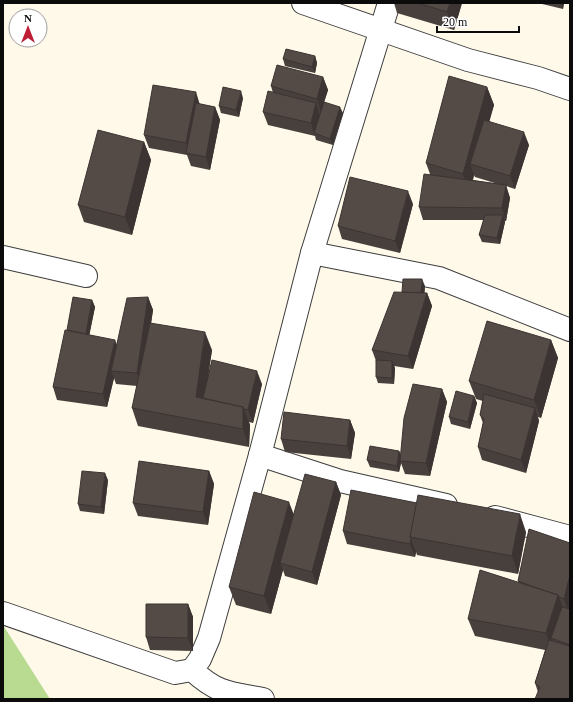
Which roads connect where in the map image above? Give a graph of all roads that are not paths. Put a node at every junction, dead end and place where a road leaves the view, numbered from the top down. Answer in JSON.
{"nodes":[{"id":1,"x":303,"y":3,"type":"edge"},
{"id":2,"x":389,"y":3,"type":"edge"},
{"id":3,"x":382,"y":31,"type":"junction"},
{"id":4,"x":570,"y":89,"type":"edge"},
{"id":5,"x":312,"y":253,"type":"junction"},
{"id":6,"x":3,"y":257,"type":"edge"},
{"id":7,"x":86,"y":276,"type":"dead end"},
{"id":8,"x":570,"y":330,"type":"edge"},
{"id":9,"x":260,"y":455,"type":"junction"},
{"id":10,"x":570,"y":537,"type":"edge"},
{"id":11,"x":3,"y":613,"type":"edge"},
{"id":12,"x":192,"y":670,"type":"junction"},
{"id":13,"x":263,"y":699,"type":"edge"}],
"edges":[{"from":1,"to":3,"type":"street"},
{"from":2,"to":3,"type":"street"},
{"from":3,"to":4,"type":"street"},
{"from":3,"to":5,"type":"street"},
{"from":5,"to":8,"type":"street"},
{"from":5,"to":9,"type":"street"},
{"from":6,"to":7,"type":"street"},
{"from":9,"to":10,"type":"street"},
{"from":9,"to":12,"type":"street"},
{"from":11,"to":12,"type":"street"},
{"from":12,"to":13,"type":"street"}]}
